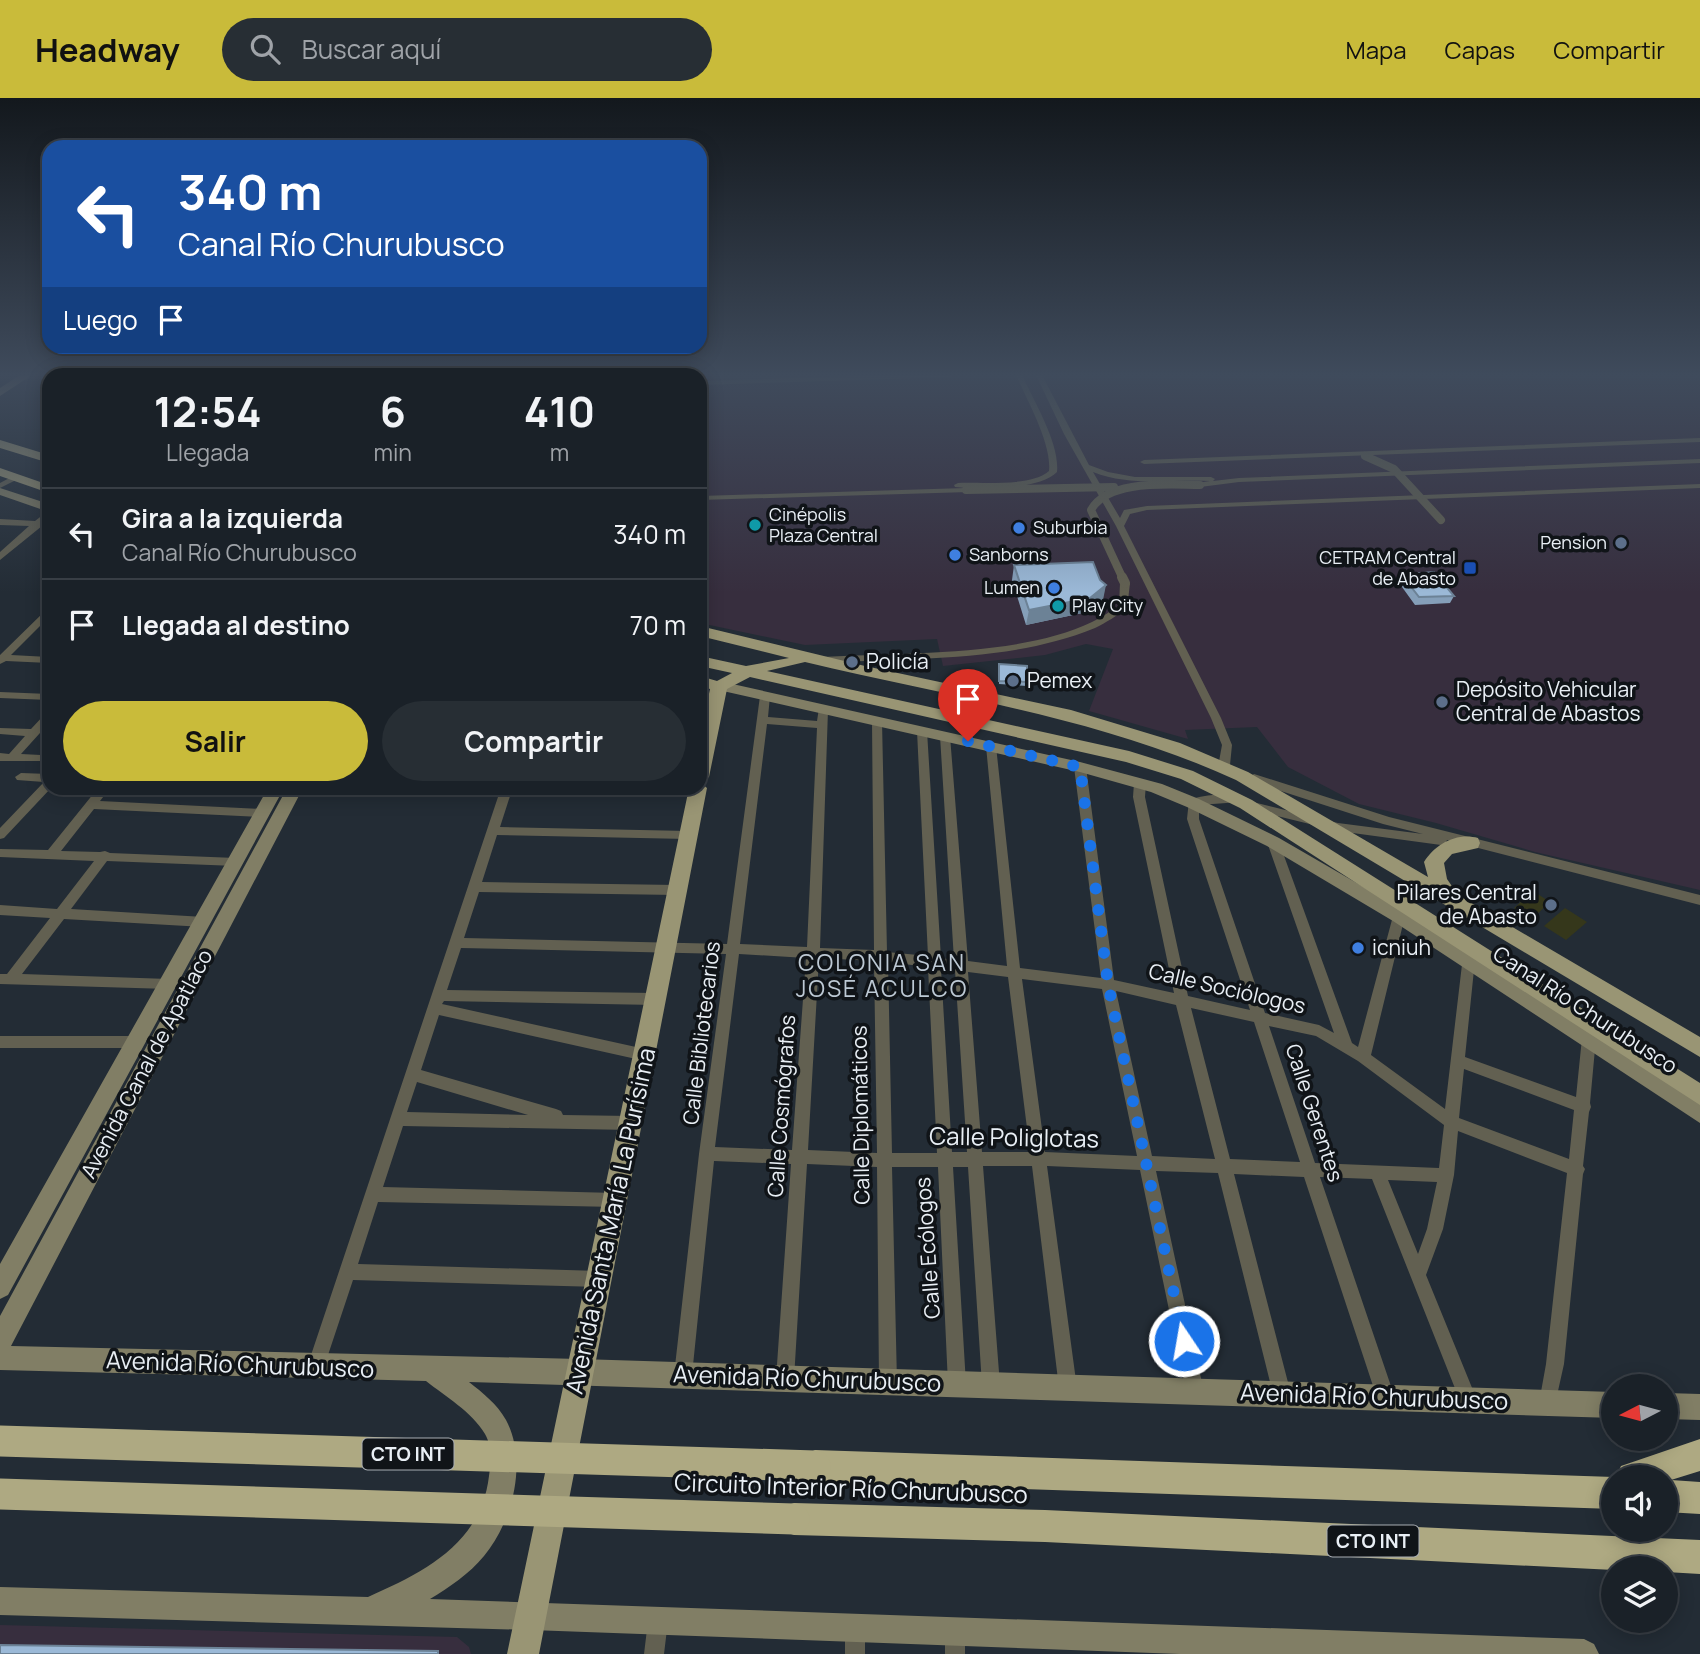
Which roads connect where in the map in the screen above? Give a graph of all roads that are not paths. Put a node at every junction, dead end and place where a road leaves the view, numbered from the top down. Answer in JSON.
{"nodes":[{"id":1,"x":13,"y":448,"type":"edge"},
{"id":2,"x":1050,"y":448,"type":"edge"},
{"id":3,"x":1077,"y":448,"type":"edge"},
{"id":4,"x":1516,"y":448,"type":"edge"},
{"id":5,"x":1362,"y":454,"type":"junction"},
{"id":6,"x":42,"y":456,"type":"edge"},
{"id":7,"x":1700,"y":461,"type":"edge"},
{"id":8,"x":1144,"y":462,"type":"dead end"},
{"id":9,"x":1089,"y":467,"type":"junction"},
{"id":10,"x":0,"y":472,"type":"edge"},
{"id":11,"x":18,"y":477,"type":"junction"},
{"id":12,"x":1221,"y":481,"type":"junction"},
{"id":13,"x":1200,"y":485,"type":"joint"},
{"id":14,"x":42,"y":486,"type":"edge"},
{"id":15,"x":1700,"y":486,"type":"edge"},
{"id":16,"x":1125,"y":488,"type":"junction"},
{"id":17,"x":0,"y":489,"type":"edge"},
{"id":18,"x":945,"y":491,"type":"junction"},
{"id":19,"x":707,"y":498,"type":"edge"},
{"id":20,"x":42,"y":507,"type":"edge"},
{"id":21,"x":42,"y":519,"type":"edge"},
{"id":22,"x":1441,"y":520,"type":"dead end"},
{"id":23,"x":0,"y":522,"type":"edge"},
{"id":24,"x":38,"y":524,"type":"junction"},
{"id":25,"x":1121,"y":526,"type":"junction"},
{"id":26,"x":0,"y":547,"type":"edge"},
{"id":27,"x":12,"y":547,"type":"junction"},
{"id":28,"x":0,"y":557,"type":"edge"},
{"id":29,"x":1125,"y":583,"type":"joint"},
{"id":30,"x":42,"y":619,"type":"edge"},
{"id":31,"x":707,"y":633,"type":"edge"},
{"id":32,"x":1,"y":659,"type":"edge"},
{"id":33,"x":42,"y":660,"type":"edge"},
{"id":34,"x":818,"y":661,"type":"junction"},
{"id":35,"x":707,"y":663,"type":"edge"},
{"id":36,"x":744,"y":672,"type":"junction"},
{"id":37,"x":707,"y":683,"type":"edge"},
{"id":38,"x":719,"y":686,"type":"junction"},
{"id":39,"x":0,"y":695,"type":"edge"},
{"id":40,"x":765,"y":696,"type":"junction"},
{"id":41,"x":42,"y":698,"type":"edge"},
{"id":42,"x":822,"y":718,"type":"junction"},
{"id":43,"x":762,"y":720,"type":"junction"},
{"id":44,"x":877,"y":722,"type":"junction"},
{"id":45,"x":42,"y":724,"type":"edge"},
{"id":46,"x":0,"y":731,"type":"edge"},
{"id":47,"x":922,"y":731,"type":"junction"},
{"id":48,"x":707,"y":732,"type":"edge"},
{"id":49,"x":34,"y":733,"type":"junction"},
{"id":50,"x":945,"y":736,"type":"junction"},
{"id":51,"x":991,"y":747,"type":"junction"},
{"id":52,"x":6,"y":757,"type":"edge"},
{"id":53,"x":1080,"y":767,"type":"junction"},
{"id":54,"x":1224,"y":767,"type":"junction"},
{"id":55,"x":1187,"y":775,"type":"junction"},
{"id":56,"x":21,"y":777,"type":"joint"},
{"id":57,"x":42,"y":779,"type":"edge"},
{"id":58,"x":1140,"y":783,"type":"junction"},
{"id":59,"x":42,"y":788,"type":"edge"},
{"id":60,"x":99,"y":795,"type":"edge"},
{"id":61,"x":272,"y":795,"type":"edge"},
{"id":62,"x":291,"y":795,"type":"edge"},
{"id":63,"x":504,"y":795,"type":"edge"},
{"id":64,"x":696,"y":795,"type":"edge"},
{"id":65,"x":1241,"y":802,"type":"junction"},
{"id":66,"x":1193,"y":803,"type":"junction"},
{"id":67,"x":91,"y":805,"type":"junction"},
{"id":68,"x":263,"y":813,"type":"junction"},
{"id":69,"x":1323,"y":824,"type":"junction"},
{"id":70,"x":492,"y":831,"type":"junction"},
{"id":71,"x":0,"y":835,"type":"edge"},
{"id":72,"x":688,"y":835,"type":"junction"},
{"id":73,"x":1273,"y":842,"type":"junction"},
{"id":74,"x":1469,"y":842,"type":"junction"},
{"id":75,"x":0,"y":853,"type":"edge"},
{"id":76,"x":52,"y":854,"type":"junction"},
{"id":77,"x":105,"y":855,"type":"junction"},
{"id":78,"x":236,"y":862,"type":"junction"},
{"id":79,"x":474,"y":887,"type":"junction"},
{"id":80,"x":677,"y":890,"type":"junction"},
{"id":81,"x":1700,"y":900,"type":"edge"},
{"id":82,"x":1455,"y":901,"type":"junction"},
{"id":83,"x":0,"y":910,"type":"edge"},
{"id":84,"x":62,"y":913,"type":"junction"},
{"id":85,"x":1399,"y":916,"type":"junction"},
{"id":86,"x":204,"y":922,"type":"junction"},
{"id":87,"x":456,"y":943,"type":"junction"},
{"id":88,"x":666,"y":948,"type":"junction"},
{"id":89,"x":734,"y":949,"type":"junction"},
{"id":90,"x":813,"y":953,"type":"junction"},
{"id":91,"x":881,"y":956,"type":"junction"},
{"id":92,"x":1468,"y":960,"type":"junction"},
{"id":93,"x":933,"y":961,"type":"junction"},
{"id":94,"x":962,"y":965,"type":"junction"},
{"id":95,"x":1014,"y":971,"type":"junction"},
{"id":96,"x":5,"y":979,"type":"edge"},
{"id":97,"x":169,"y":984,"type":"junction"},
{"id":98,"x":1108,"y":984,"type":"junction"},
{"id":99,"x":656,"y":999,"type":"junction"},
{"id":100,"x":1182,"y":1000,"type":"junction"},
{"id":101,"x":436,"y":1002,"type":"junction"},
{"id":102,"x":1260,"y":1016,"type":"junction"},
{"id":103,"x":1589,"y":1038,"type":"junction"},
{"id":104,"x":0,"y":1042,"type":"edge"},
{"id":105,"x":136,"y":1042,"type":"junction"},
{"id":106,"x":1346,"y":1046,"type":"junction"},
{"id":107,"x":1700,"y":1048,"type":"edge"},
{"id":108,"x":645,"y":1055,"type":"junction"},
{"id":109,"x":1363,"y":1057,"type":"junction"},
{"id":110,"x":1458,"y":1061,"type":"junction"},
{"id":111,"x":412,"y":1074,"type":"junction"},
{"id":112,"x":1700,"y":1095,"type":"edge"},
{"id":113,"x":1584,"y":1107,"type":"junction"},
{"id":114,"x":1700,"y":1114,"type":"edge"},
{"id":115,"x":397,"y":1119,"type":"junction"},
{"id":116,"x":572,"y":1120,"type":"junction"},
{"id":117,"x":1451,"y":1122,"type":"junction"},
{"id":118,"x":631,"y":1123,"type":"junction"},
{"id":119,"x":707,"y":1154,"type":"junction"},
{"id":120,"x":800,"y":1157,"type":"junction"},
{"id":121,"x":943,"y":1159,"type":"junction"},
{"id":122,"x":975,"y":1159,"type":"junction"},
{"id":123,"x":1037,"y":1159,"type":"junction"},
{"id":124,"x":882,"y":1160,"type":"junction"},
{"id":125,"x":1146,"y":1164,"type":"junction"},
{"id":126,"x":1223,"y":1166,"type":"junction"},
{"id":127,"x":1577,"y":1169,"type":"junction"},
{"id":128,"x":1310,"y":1170,"type":"junction"},
{"id":129,"x":1377,"y":1172,"type":"junction"},
{"id":130,"x":1446,"y":1175,"type":"junction"},
{"id":131,"x":373,"y":1194,"type":"junction"},
{"id":132,"x":616,"y":1200,"type":"junction"},
{"id":133,"x":346,"y":1272,"type":"junction"},
{"id":134,"x":1418,"y":1275,"type":"junction"},
{"id":135,"x":600,"y":1279,"type":"junction"},
{"id":136,"x":0,"y":1287,"type":"edge"},
{"id":137,"x":0,"y":1341,"type":"edge"},
{"id":138,"x":0,"y":1358,"type":"edge"},
{"id":139,"x":316,"y":1367,"type":"junction"},
{"id":140,"x":432,"y":1370,"type":"junction"},
{"id":141,"x":580,"y":1372,"type":"junction"},
{"id":142,"x":683,"y":1375,"type":"junction"},
{"id":143,"x":785,"y":1378,"type":"junction"},
{"id":144,"x":888,"y":1382,"type":"junction"},
{"id":145,"x":957,"y":1384,"type":"junction"},
{"id":146,"x":991,"y":1385,"type":"junction"},
{"id":147,"x":1068,"y":1388,"type":"junction"},
{"id":148,"x":1195,"y":1392,"type":"junction"},
{"id":149,"x":1282,"y":1394,"type":"junction"},
{"id":150,"x":1386,"y":1398,"type":"junction"},
{"id":151,"x":1468,"y":1401,"type":"junction"},
{"id":152,"x":1548,"y":1403,"type":"junction"},
{"id":153,"x":1601,"y":1405,"type":"edge"},
{"id":154,"x":1678,"y":1406,"type":"edge"},
{"id":155,"x":1700,"y":1407,"type":"edge"},
{"id":156,"x":0,"y":1441,"type":"edge"},
{"id":157,"x":1700,"y":1455,"type":"edge"},
{"id":158,"x":1669,"y":1465,"type":"edge"},
{"id":159,"x":1601,"y":1491,"type":"edge"},
{"id":160,"x":0,"y":1494,"type":"edge"},
{"id":161,"x":1678,"y":1497,"type":"edge"},
{"id":162,"x":1700,"y":1498,"type":"edge"},
{"id":163,"x":1700,"y":1557,"type":"edge"},
{"id":164,"x":0,"y":1601,"type":"edge"},
{"id":165,"x":368,"y":1611,"type":"junction"},
{"id":166,"x":531,"y":1616,"type":"junction"},
{"id":167,"x":658,"y":1620,"type":"junction"},
{"id":168,"x":855,"y":1641,"type":"edge"},
{"id":169,"x":955,"y":1643,"type":"edge"},
{"id":170,"x":1045,"y":1644,"type":"edge"},
{"id":171,"x":1130,"y":1646,"type":"edge"},
{"id":172,"x":1277,"y":1648,"type":"edge"},
{"id":173,"x":1524,"y":1653,"type":"edge"},
{"id":174,"x":523,"y":1654,"type":"edge"},
{"id":175,"x":654,"y":1654,"type":"edge"},
{"id":176,"x":1584,"y":1654,"type":"edge"}],
"edges":[{"from":1,"to":6,"type":"main road"},
{"from":2,"to":18,"type":"street"},
{"from":3,"to":9,"type":"street"},
{"from":4,"to":5,"type":"street"},
{"from":5,"to":8,"type":"street"},
{"from":5,"to":22,"type":"street","bridge":true},
{"from":7,"to":12,"type":"street"},
{"from":9,"to":12,"type":"street"},
{"from":9,"to":25,"type":"street"},
{"from":10,"to":11,"type":"main road"},
{"from":11,"to":14,"type":"main road"},
{"from":11,"to":17,"type":"street"},
{"from":12,"to":13,"type":"street"},
{"from":13,"to":16,"type":"street","bridge":true},
{"from":15,"to":25,"type":"street"},
{"from":16,"to":18,"type":"street","bridge":true},
{"from":16,"to":29,"type":"street","bridge":true},
{"from":17,"to":20,"type":"main road"},
{"from":18,"to":19,"type":"street"},
{"from":21,"to":24,"type":"street"},
{"from":23,"to":24,"type":"street"},
{"from":24,"to":27,"type":"street"},
{"from":25,"to":54,"type":"street"},
{"from":26,"to":27,"type":"street"},
{"from":27,"to":28,"type":"street"},
{"from":29,"to":34,"type":"street"},
{"from":30,"to":32,"type":"street"},
{"from":31,"to":34,"type":"main road","name":"Canal Río Churubusco"},
{"from":32,"to":33,"type":"street"},
{"from":34,"to":36,"type":"main road"},
{"from":34,"to":54,"type":"main road","name":"Canal Río Churubusco"},
{"from":35,"to":36,"type":"main road","name":"Canal Río Churubusco"},
{"from":36,"to":38,"type":"main road"},
{"from":36,"to":55,"type":"main road","name":"Canal Río Churubusco"},
{"from":37,"to":38,"type":"main road","name":"Canal Río Churubusco"},
{"from":38,"to":40,"type":"main road","name":"Canal Río Churubusco"},
{"from":38,"to":48,"type":"main road","name":"Avenida Santa María La Purísima"},
{"from":39,"to":41,"type":"street"},
{"from":40,"to":42,"type":"main road","name":"Canal Río Churubusco"},
{"from":40,"to":43,"type":"street","name":"Calle Bibliotecarios"},
{"from":42,"to":43,"type":"street"},
{"from":42,"to":44,"type":"main road","name":"Canal Río Churubusco"},
{"from":42,"to":90,"type":"street","name":"Calle Cosmógrafos"},
{"from":43,"to":89,"type":"street","name":"Calle Bibliotecarios"},
{"from":44,"to":47,"type":"main road","name":"Canal Río Churubusco"},
{"from":44,"to":91,"type":"street","name":"Calle Diplomáticos"},
{"from":45,"to":49,"type":"street"},
{"from":46,"to":49,"type":"street"},
{"from":47,"to":50,"type":"main road","name":"Canal Río Churubusco"},
{"from":47,"to":93,"type":"street","name":"Calle Ecólogos"},
{"from":49,"to":52,"type":"street"},
{"from":50,"to":51,"type":"main road","name":"Canal Río Churubusco"},
{"from":50,"to":94,"type":"street"},
{"from":51,"to":53,"type":"main road","name":"Canal Río Churubusco"},
{"from":51,"to":95,"type":"street"},
{"from":52,"to":56,"type":"street"},
{"from":53,"to":58,"type":"main road","name":"Canal Río Churubusco"},
{"from":53,"to":98,"type":"street"},
{"from":54,"to":55,"type":"main road"},
{"from":54,"to":69,"type":"main road","name":"Canal Río Churubusco"},
{"from":54,"to":74,"type":"street"},
{"from":55,"to":65,"type":"main road","name":"Canal Río Churubusco"},
{"from":56,"to":57,"type":"street"},
{"from":58,"to":66,"type":"main road","name":"Canal Río Churubusco"},
{"from":58,"to":100,"type":"street"},
{"from":59,"to":71,"type":"street"},
{"from":60,"to":67,"type":"street"},
{"from":61,"to":68,"type":"main road","name":"Avenida Canal de Apatlaco"},
{"from":62,"to":137,"type":"main road","name":"Avenida Canal de Apatlaco"},
{"from":63,"to":70,"type":"street"},
{"from":64,"to":72,"type":"main road","name":"Avenida Santa María La Purísima"},
{"from":65,"to":66,"type":"street"},
{"from":65,"to":69,"type":"street"},
{"from":65,"to":112,"type":"main road","name":"Canal Río Churubusco"},
{"from":66,"to":73,"type":"main road","name":"Canal Río Churubusco"},
{"from":66,"to":102,"type":"street","name":"Calle Gerentes"},
{"from":67,"to":68,"type":"street"},
{"from":67,"to":76,"type":"street"},
{"from":68,"to":78,"type":"main road","name":"Avenida Canal de Apatlaco"},
{"from":69,"to":74,"type":"street"},
{"from":69,"to":82,"type":"main road","name":"Canal Río Churubusco"},
{"from":70,"to":72,"type":"street"},
{"from":70,"to":79,"type":"street"},
{"from":72,"to":80,"type":"main road","name":"Avenida Santa María La Purísima"},
{"from":73,"to":85,"type":"main road","name":"Canal Río Churubusco"},
{"from":73,"to":106,"type":"street"},
{"from":74,"to":81,"type":"street"},
{"from":74,"to":82,"type":"main road"},
{"from":75,"to":76,"type":"street"},
{"from":76,"to":77,"type":"street"},
{"from":77,"to":78,"type":"street"},
{"from":77,"to":84,"type":"street"},
{"from":78,"to":86,"type":"main road","name":"Avenida Canal de Apatlaco"},
{"from":79,"to":80,"type":"street"},
{"from":79,"to":87,"type":"street"},
{"from":80,"to":88,"type":"main road","name":"Avenida Santa María La Purísima"},
{"from":82,"to":107,"type":"main road","name":"Canal Río Churubusco"},
{"from":83,"to":84,"type":"street"},
{"from":84,"to":86,"type":"street"},
{"from":84,"to":96,"type":"street"},
{"from":85,"to":92,"type":"main road","name":"Canal Río Churubusco"},
{"from":85,"to":109,"type":"street"},
{"from":86,"to":97,"type":"main road","name":"Avenida Canal de Apatlaco"},
{"from":87,"to":88,"type":"street","name":"Calle Sociólogos"},
{"from":87,"to":101,"type":"street"},
{"from":88,"to":89,"type":"street","name":"Calle Sociólogos"},
{"from":88,"to":99,"type":"main road","name":"Avenida Santa María La Purísima"},
{"from":89,"to":90,"type":"street","name":"Calle Sociólogos"},
{"from":89,"to":119,"type":"street","name":"Calle Bibliotecarios"},
{"from":90,"to":91,"type":"street","name":"Calle Sociólogos"},
{"from":90,"to":120,"type":"street","name":"Calle Cosmógrafos"},
{"from":91,"to":93,"type":"street","name":"Calle Sociólogos"},
{"from":91,"to":124,"type":"street","name":"Calle Diplomáticos"},
{"from":92,"to":103,"type":"main road","name":"Canal Río Churubusco"},
{"from":92,"to":110,"type":"street"},
{"from":93,"to":94,"type":"street","name":"Calle Sociólogos"},
{"from":93,"to":121,"type":"street","name":"Calle Ecólogos"},
{"from":94,"to":95,"type":"street","name":"Calle Sociólogos"},
{"from":94,"to":122,"type":"street"},
{"from":95,"to":98,"type":"street","name":"Calle Sociólogos"},
{"from":95,"to":123,"type":"street"},
{"from":96,"to":97,"type":"street"},
{"from":97,"to":105,"type":"main road","name":"Avenida Canal de Apatlaco"},
{"from":98,"to":100,"type":"street","name":"Calle Sociólogos"},
{"from":98,"to":125,"type":"street"},
{"from":99,"to":101,"type":"street"},
{"from":99,"to":108,"type":"main road","name":"Avenida Santa María La Purísima"},
{"from":100,"to":102,"type":"street","name":"Calle Sociólogos"},
{"from":100,"to":126,"type":"street"},
{"from":101,"to":108,"type":"street"},
{"from":101,"to":111,"type":"street"},
{"from":102,"to":106,"type":"street","name":"Calle Sociólogos"},
{"from":102,"to":128,"type":"street","name":"Calle Gerentes"},
{"from":103,"to":113,"type":"street"},
{"from":103,"to":114,"type":"main road","name":"Canal Río Churubusco"},
{"from":104,"to":105,"type":"street"},
{"from":105,"to":136,"type":"main road","name":"Avenida Canal de Apatlaco"},
{"from":106,"to":109,"type":"street","name":"Calle Sociólogos"},
{"from":108,"to":118,"type":"main road","name":"Avenida Santa María La Purísima"},
{"from":109,"to":117,"type":"street","name":"Calle Sociólogos"},
{"from":110,"to":113,"type":"street"},
{"from":110,"to":117,"type":"street"},
{"from":111,"to":115,"type":"street"},
{"from":111,"to":116,"type":"street"},
{"from":113,"to":127,"type":"street"},
{"from":115,"to":116,"type":"street"},
{"from":115,"to":131,"type":"street"},
{"from":116,"to":118,"type":"street"},
{"from":117,"to":127,"type":"street","name":"Calle Sociólogos"},
{"from":117,"to":130,"type":"street"},
{"from":118,"to":132,"type":"main road","name":"Avenida Santa María La Purísima"},
{"from":119,"to":120,"type":"street","name":"Calle Poliglotas"},
{"from":119,"to":142,"type":"street","name":"Calle Bibliotecarios"},
{"from":120,"to":124,"type":"street","name":"Calle Poliglotas"},
{"from":120,"to":143,"type":"street","name":"Calle Cosmógrafos"},
{"from":121,"to":122,"type":"street","name":"Calle Poliglotas"},
{"from":121,"to":124,"type":"street","name":"Calle Poliglotas"},
{"from":121,"to":145,"type":"street","name":"Calle Ecólogos"},
{"from":122,"to":123,"type":"street","name":"Calle Poliglotas"},
{"from":122,"to":146,"type":"street"},
{"from":123,"to":125,"type":"street","name":"Calle Poliglotas"},
{"from":123,"to":147,"type":"street"},
{"from":124,"to":144,"type":"street","name":"Calle Diplomáticos"},
{"from":125,"to":126,"type":"street","name":"Calle Poliglotas"},
{"from":125,"to":148,"type":"street"},
{"from":126,"to":128,"type":"street","name":"Calle Poliglotas"},
{"from":126,"to":149,"type":"street"},
{"from":127,"to":152,"type":"street"},
{"from":128,"to":129,"type":"street","name":"Calle Poliglotas"},
{"from":128,"to":150,"type":"street","name":"Calle Gerentes"},
{"from":129,"to":130,"type":"street","name":"Calle Poliglotas"},
{"from":129,"to":134,"type":"street"},
{"from":130,"to":134,"type":"street"},
{"from":131,"to":132,"type":"street"},
{"from":131,"to":133,"type":"street"},
{"from":132,"to":135,"type":"main road","name":"Avenida Santa María La Purísima"},
{"from":133,"to":135,"type":"street"},
{"from":133,"to":139,"type":"street"},
{"from":134,"to":151,"type":"street"},
{"from":135,"to":141,"type":"main road","name":"Avenida Santa María La Purísima"},
{"from":138,"to":139,"type":"main road","name":"Avenida Río Churubusco"},
{"from":139,"to":140,"type":"main road","name":"Avenida Río Churubusco"},
{"from":140,"to":141,"type":"main road","name":"Avenida Río Churubusco"},
{"from":140,"to":165,"type":"main road"},
{"from":141,"to":142,"type":"main road","name":"Avenida Río Churubusco"},
{"from":141,"to":166,"type":"main road","name":"Avenida Santa María La Purísima"},
{"from":142,"to":143,"type":"main road","name":"Avenida Río Churubusco"},
{"from":143,"to":144,"type":"main road","name":"Avenida Río Churubusco"},
{"from":144,"to":145,"type":"main road","name":"Avenida Río Churubusco"},
{"from":145,"to":146,"type":"main road","name":"Avenida Río Churubusco"},
{"from":146,"to":147,"type":"main road","name":"Avenida Río Churubusco"},
{"from":147,"to":148,"type":"main road","name":"Avenida Río Churubusco"},
{"from":148,"to":149,"type":"main road","name":"Avenida Río Churubusco"},
{"from":149,"to":150,"type":"main road","name":"Avenida Río Churubusco"},
{"from":150,"to":151,"type":"main road","name":"Avenida Río Churubusco"},
{"from":151,"to":152,"type":"main road","name":"Avenida Río Churubusco"},
{"from":152,"to":153,"type":"main road","name":"Avenida Río Churubusco"},
{"from":154,"to":155,"type":"main road"},
{"from":156,"to":159,"type":"highway","name":"Circuito Interior Río Churubusco","number":"CTO INT","bridge":true},
{"from":157,"to":158,"type":"highway"},
{"from":160,"to":163,"type":"highway","name":"Circuito Interior Río Churubusco","number":"CTO INT","bridge":true},
{"from":161,"to":162,"type":"highway"},
{"from":164,"to":165,"type":"main road"},
{"from":165,"to":166,"type":"main road"},
{"from":166,"to":167,"type":"main road"},
{"from":166,"to":174,"type":"main road","name":"Avenida Santa María La Purísima"},
{"from":167,"to":168,"type":"main road"},
{"from":167,"to":175,"type":"street"},
{"from":168,"to":169,"type":"main road"},
{"from":169,"to":170,"type":"main road"},
{"from":170,"to":171,"type":"main road"},
{"from":171,"to":172,"type":"main road"},
{"from":172,"to":173,"type":"main road"},
{"from":173,"to":176,"type":"main road"}]}
